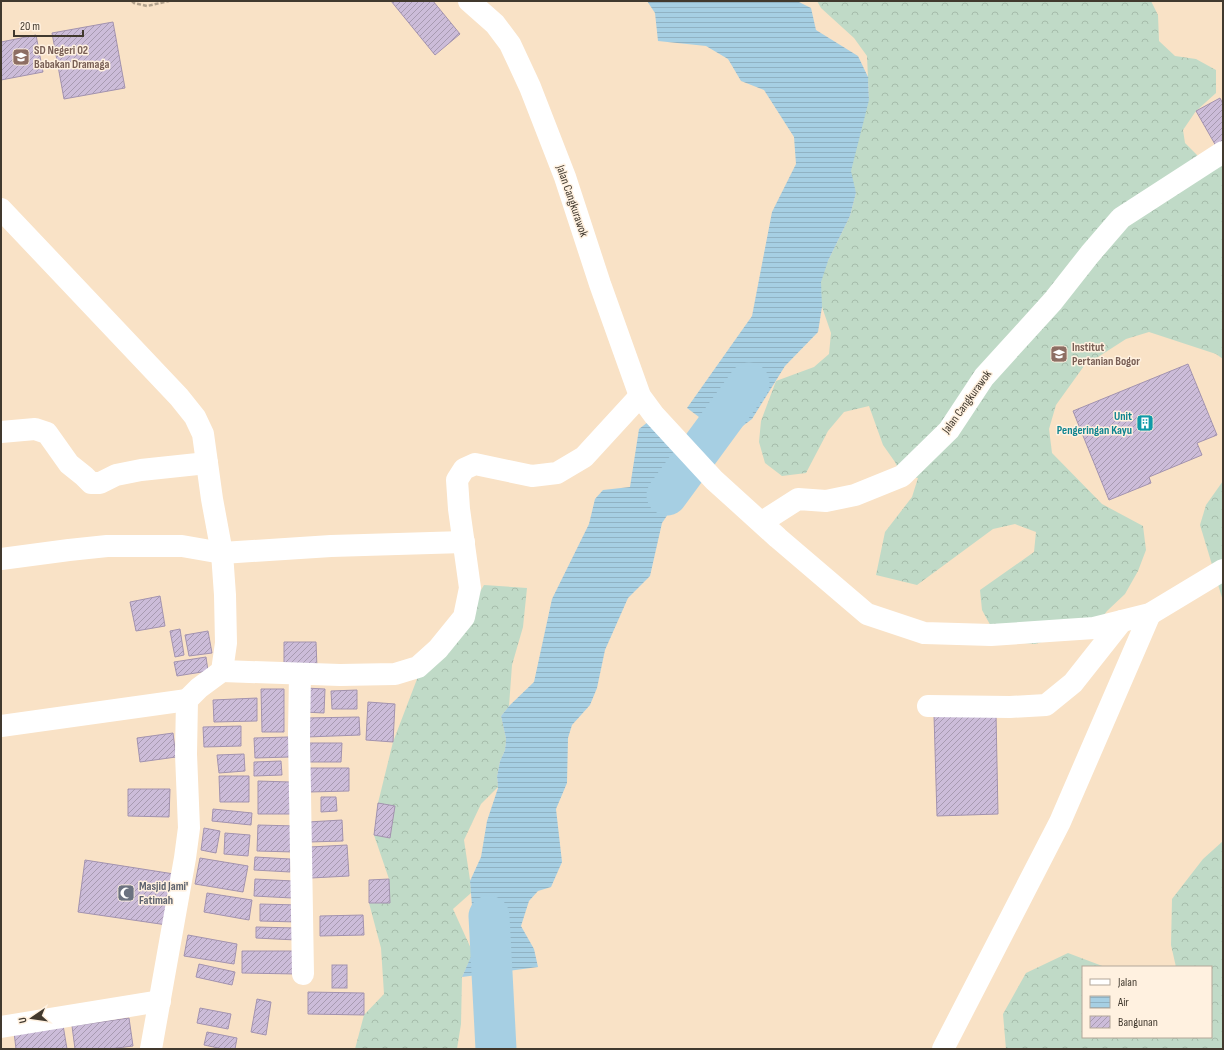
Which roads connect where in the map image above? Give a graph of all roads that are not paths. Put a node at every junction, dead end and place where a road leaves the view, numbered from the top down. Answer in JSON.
{"nodes":[{"id":1,"x":469,"y":1,"type":"edge"},
{"id":2,"x":1223,"y":152,"type":"edge"},
{"id":3,"x":1,"y":209,"type":"edge"},
{"id":4,"x":640,"y":396,"type":"junction"},
{"id":5,"x":1,"y":432,"type":"edge"},
{"id":6,"x":207,"y":462,"type":"junction"},
{"id":7,"x":762,"y":522,"type":"junction"},
{"id":8,"x":464,"y":542,"type":"junction"},
{"id":9,"x":222,"y":553,"type":"junction"},
{"id":10,"x":1,"y":559,"type":"edge"},
{"id":11,"x":1223,"y":570,"type":"edge"},
{"id":12,"x":1150,"y":614,"type":"junction"},
{"id":13,"x":1122,"y":621,"type":"junction"},
{"id":14,"x":222,"y":671,"type":"junction"},
{"id":15,"x":300,"y":674,"type":"junction"},
{"id":16,"x":187,"y":700,"type":"junction"},
{"id":17,"x":928,"y":706,"type":"dead end"},
{"id":18,"x":1,"y":726,"type":"edge"},
{"id":19,"x":303,"y":974,"type":"dead end"},
{"id":20,"x":160,"y":1001,"type":"junction"},
{"id":21,"x":1,"y":1027,"type":"edge"},
{"id":22,"x":151,"y":1049,"type":"edge"},
{"id":23,"x":943,"y":1049,"type":"edge"}],
"edges":[{"from":1,"to":4,"type":"street","name":"Jalan Cangkurawok"},
{"from":2,"to":7,"type":"street","name":"Jalan Cangkurawok"},
{"from":3,"to":6,"type":"street"},
{"from":4,"to":7,"type":"street","name":"Jalan Cangkurawok"},
{"from":4,"to":8,"type":"street"},
{"from":5,"to":6,"type":"street"},
{"from":6,"to":9,"type":"street"},
{"from":7,"to":13,"type":"street"},
{"from":8,"to":9,"type":"street"},
{"from":8,"to":15,"type":"street"},
{"from":9,"to":10,"type":"street"},
{"from":9,"to":14,"type":"street"},
{"from":11,"to":12,"type":"street"},
{"from":12,"to":13,"type":"street"},
{"from":12,"to":23,"type":"street"},
{"from":13,"to":17,"type":"street"},
{"from":14,"to":15,"type":"street"},
{"from":14,"to":16,"type":"street"},
{"from":15,"to":19,"type":"street"},
{"from":16,"to":18,"type":"street"},
{"from":16,"to":20,"type":"street"},
{"from":20,"to":21,"type":"street"},
{"from":20,"to":22,"type":"street"}]}
